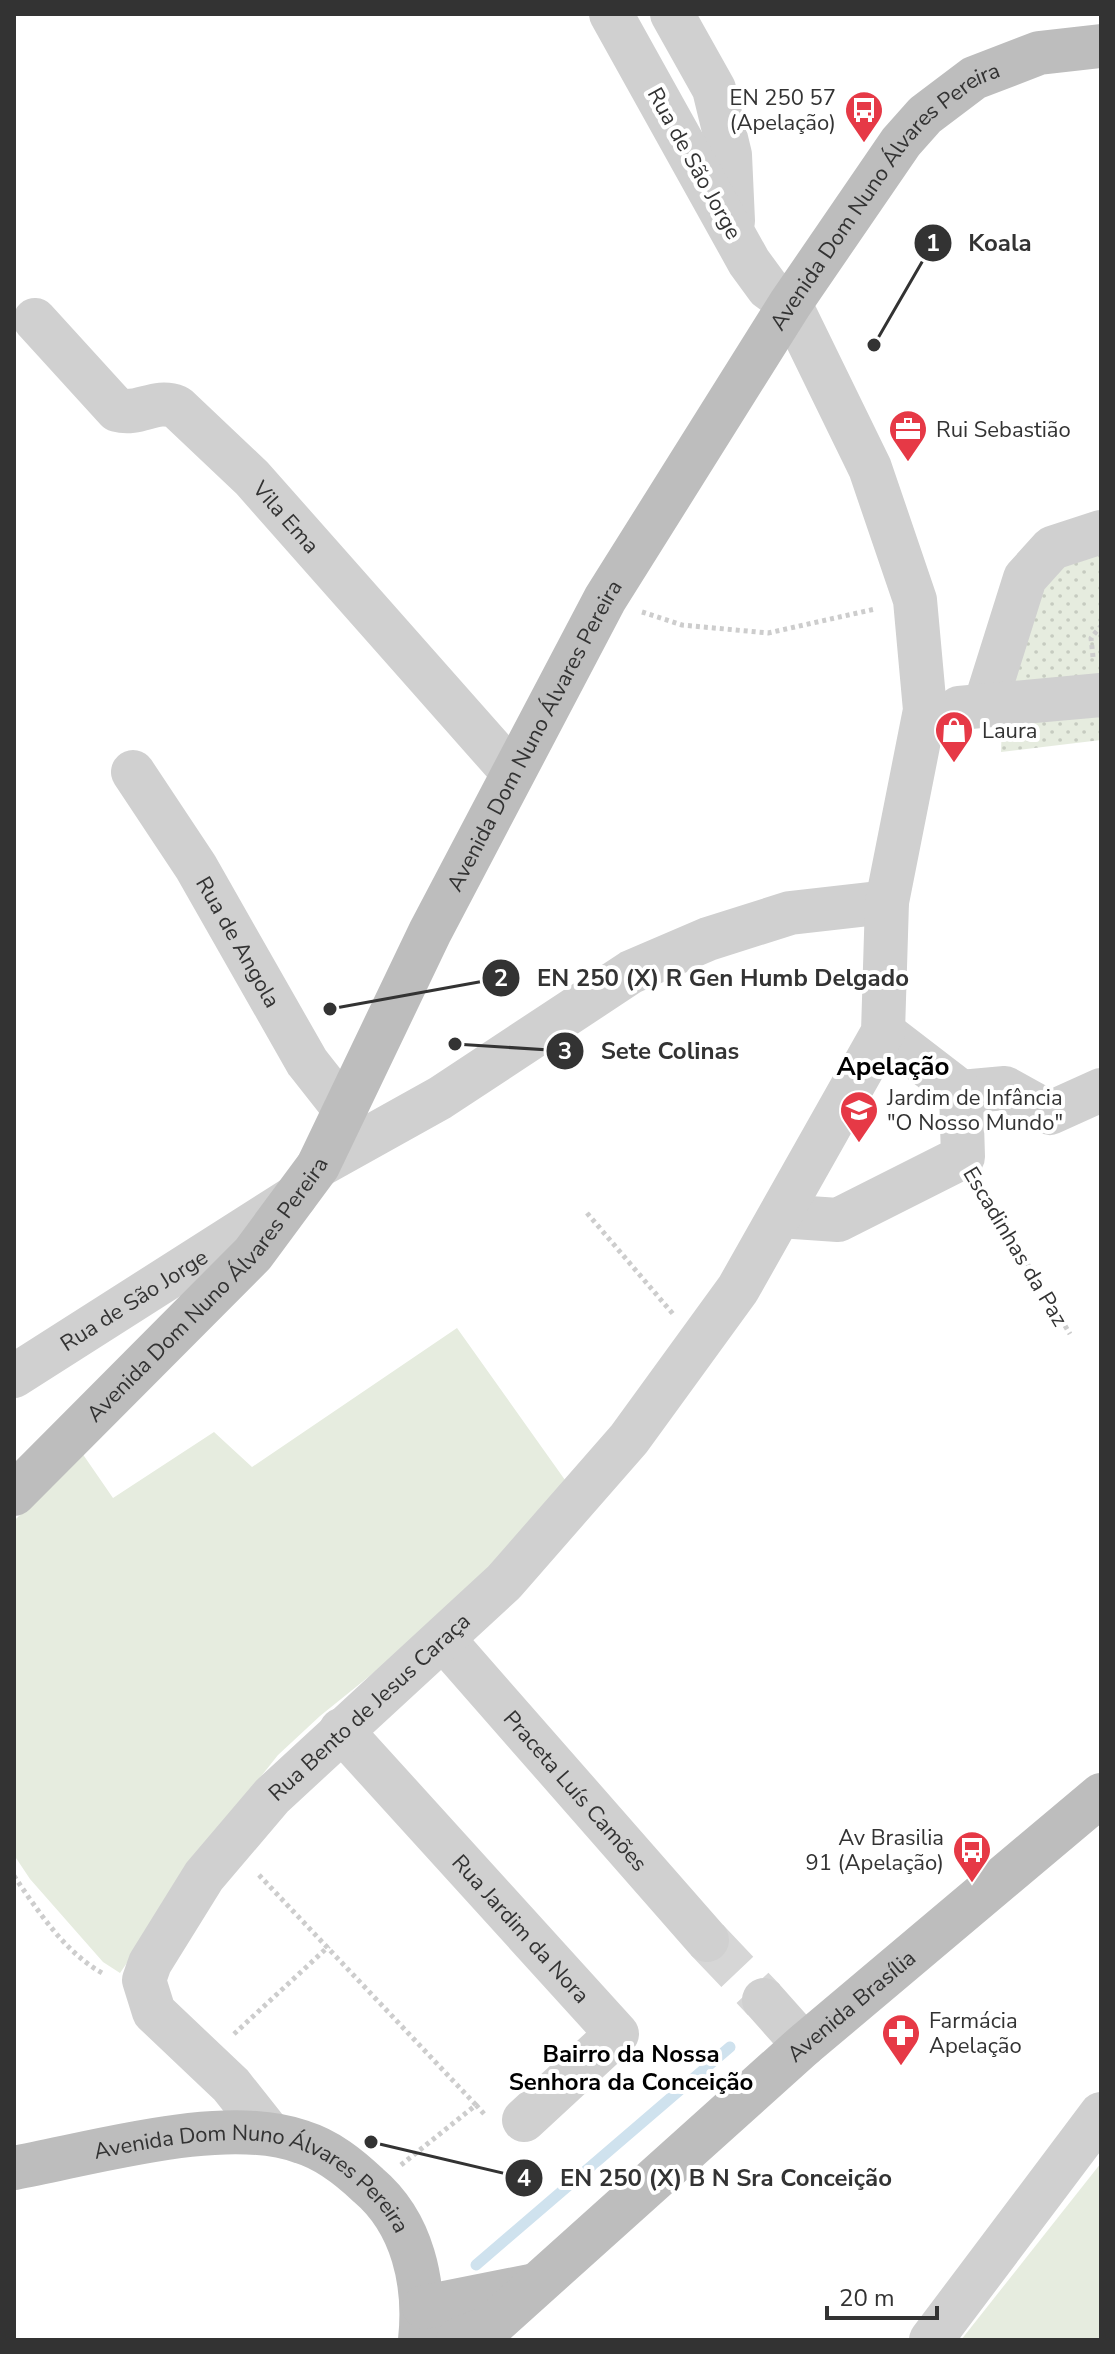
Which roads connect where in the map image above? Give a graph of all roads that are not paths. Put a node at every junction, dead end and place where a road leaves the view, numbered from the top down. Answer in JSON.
{"nodes":[{"id":1,"x":611,"y":14,"type":"edge"},
{"id":2,"x":672,"y":14,"type":"edge"},
{"id":3,"x":1101,"y":46,"type":"edge"},
{"id":4,"x":733,"y":232,"type":"junction"},
{"id":5,"x":790,"y":304,"type":"junction"},
{"id":6,"x":35,"y":320,"type":"dead end"},
{"id":7,"x":1101,"y":532,"type":"edge"},
{"id":8,"x":1101,"y":695,"type":"edge"},
{"id":9,"x":985,"y":705,"type":"junction"},
{"id":10,"x":925,"y":710,"type":"junction"},
{"id":11,"x":133,"y":772,"type":"dead end"},
{"id":12,"x":512,"y":772,"type":"junction"},
{"id":13,"x":887,"y":902,"type":"junction"},
{"id":14,"x":883,"y":1032,"type":"junction"},
{"id":15,"x":1101,"y":1090,"type":"edge"},
{"id":16,"x":961,"y":1092,"type":"junction"},
{"id":17,"x":344,"y":1109,"type":"junction"},
{"id":18,"x":307,"y":1181,"type":"junction"},
{"id":19,"x":780,"y":1216,"type":"junction"},
{"id":20,"x":14,"y":1376,"type":"edge"},
{"id":21,"x":21,"y":1484,"type":"edge"},
{"id":22,"x":444,"y":1640,"type":"junction"},
{"id":23,"x":341,"y":1730,"type":"junction"},
{"id":24,"x":1101,"y":1795,"type":"edge"},
{"id":25,"x":707,"y":1940,"type":"tunnel mouth"},
{"id":26,"x":764,"y":2000,"type":"tunnel mouth"},
{"id":27,"x":804,"y":2045,"type":"junction"},
{"id":28,"x":1101,"y":2114,"type":"edge"},
{"id":29,"x":524,"y":2120,"type":"road end"},
{"id":30,"x":269,"y":2133,"type":"junction"},
{"id":31,"x":14,"y":2168,"type":"edge"},
{"id":32,"x":535,"y":2285,"type":"junction"},
{"id":33,"x":422,"y":2324,"type":"edge"},
{"id":34,"x":458,"y":2340,"type":"edge"},
{"id":35,"x":931,"y":2340,"type":"edge"}],
"edges":[{"from":1,"to":4,"type":"street","name":"Rua de São Jorge"},
{"from":2,"to":4,"type":"street"},
{"from":3,"to":5,"type":"main road","name":"Avenida Dom Nuno Álvares Pereira"},
{"from":4,"to":5,"type":"street","name":"Rua de São Jorge"},
{"from":5,"to":10,"type":"street"},
{"from":5,"to":12,"type":"main road","name":"Avenida Dom Nuno Álvares Pereira"},
{"from":6,"to":12,"type":"street","name":"Vila Ema"},
{"from":7,"to":9,"type":"street"},
{"from":8,"to":9,"type":"street"},
{"from":9,"to":10,"type":"street"},
{"from":10,"to":13,"type":"street"},
{"from":11,"to":17,"type":"street","name":"Rua de Angola"},
{"from":12,"to":17,"type":"main road","name":"Avenida Dom Nuno Álvares Pereira"},
{"from":13,"to":14,"type":"street"},
{"from":13,"to":18,"type":"street","name":"Rua de São Jorge"},
{"from":14,"to":16,"type":"street"},
{"from":14,"to":19,"type":"street","name":"Rua Bento de Jesus Caraça"},
{"from":15,"to":16,"type":"street"},
{"from":16,"to":19,"type":"street"},
{"from":17,"to":18,"type":"main road","name":"Avenida Dom Nuno Álvares Pereira"},
{"from":18,"to":20,"type":"street","name":"Rua de São Jorge"},
{"from":18,"to":21,"type":"main road","name":"Avenida Dom Nuno Álvares Pereira"},
{"from":19,"to":22,"type":"street","name":"Rua Bento de Jesus Caraça"},
{"from":22,"to":23,"type":"street","name":"Rua Bento de Jesus Caraça"},
{"from":22,"to":25,"type":"street","name":"Praceta Luís Camões"},
{"from":23,"to":29,"type":"street","name":"Rua Jardim da Nora"},
{"from":23,"to":30,"type":"street","name":"Rua Bento de Jesus Caraça"},
{"from":24,"to":27,"type":"main road","name":"Avenida Brasília"},
{"from":26,"to":27,"type":"street"},
{"from":27,"to":32,"type":"main road","name":"Avenida Brasília"},
{"from":28,"to":35,"type":"street"},
{"from":30,"to":31,"type":"main road","name":"Avenida Dom Nuno Álvares Pereira"},
{"from":30,"to":33,"type":"main road","name":"Avenida Dom Nuno Álvares Pereira"},
{"from":32,"to":33,"type":"main road"},
{"from":32,"to":34,"type":"main road","name":"Avenida Brasília"}]}
